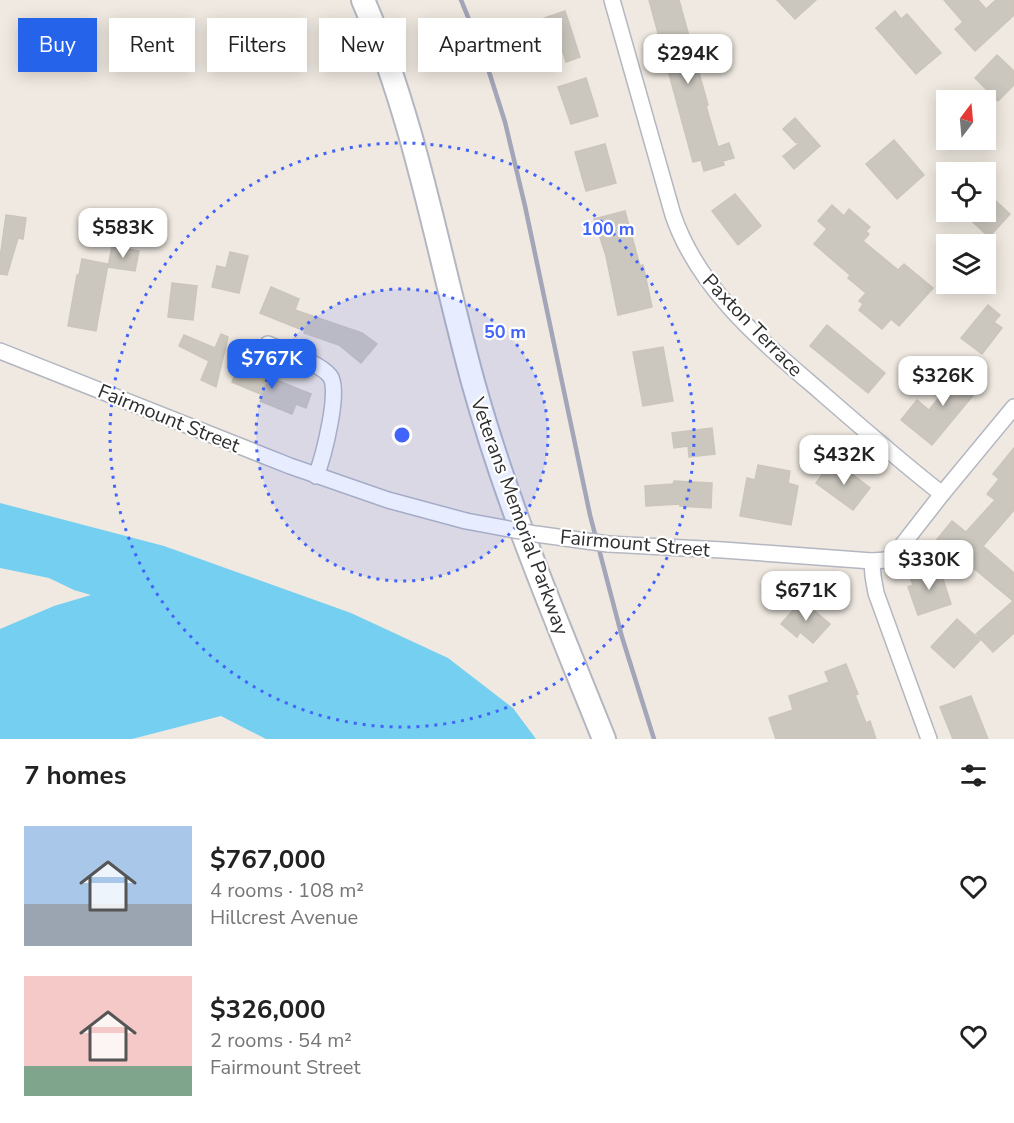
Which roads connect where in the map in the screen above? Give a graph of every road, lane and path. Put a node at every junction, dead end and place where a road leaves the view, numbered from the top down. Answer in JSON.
{"nodes":[{"id":1,"x":363,"y":0,"type":"edge"},
{"id":2,"x":612,"y":0,"type":"edge"},
{"id":3,"x":268,"y":344,"type":"dead end"},
{"id":4,"x":0,"y":351,"type":"edge"},
{"id":5,"x":1013,"y":411,"type":"edge"},
{"id":6,"x":316,"y":476,"type":"junction"},
{"id":7,"x":942,"y":494,"type":"junction"},
{"id":8,"x":872,"y":561,"type":"junction"},
{"id":9,"x":600,"y":729,"type":"edge"},
{"id":10,"x":929,"y":739,"type":"edge"}],
"edges":[{"from":1,"to":9,"type":"main road","name":"Veterans Memorial Parkway"},
{"from":2,"to":7,"type":"street","name":"Paxton Terrace"},
{"from":3,"to":6,"type":"street"},
{"from":4,"to":6,"type":"street","name":"Fairmount Street"},
{"from":5,"to":7,"type":"street","name":"Fairmount Street"},
{"from":6,"to":8,"type":"street","name":"Fairmount Street","bridge":true},
{"from":7,"to":8,"type":"street","name":"Fairmount Street"},
{"from":8,"to":10,"type":"street"}]}
